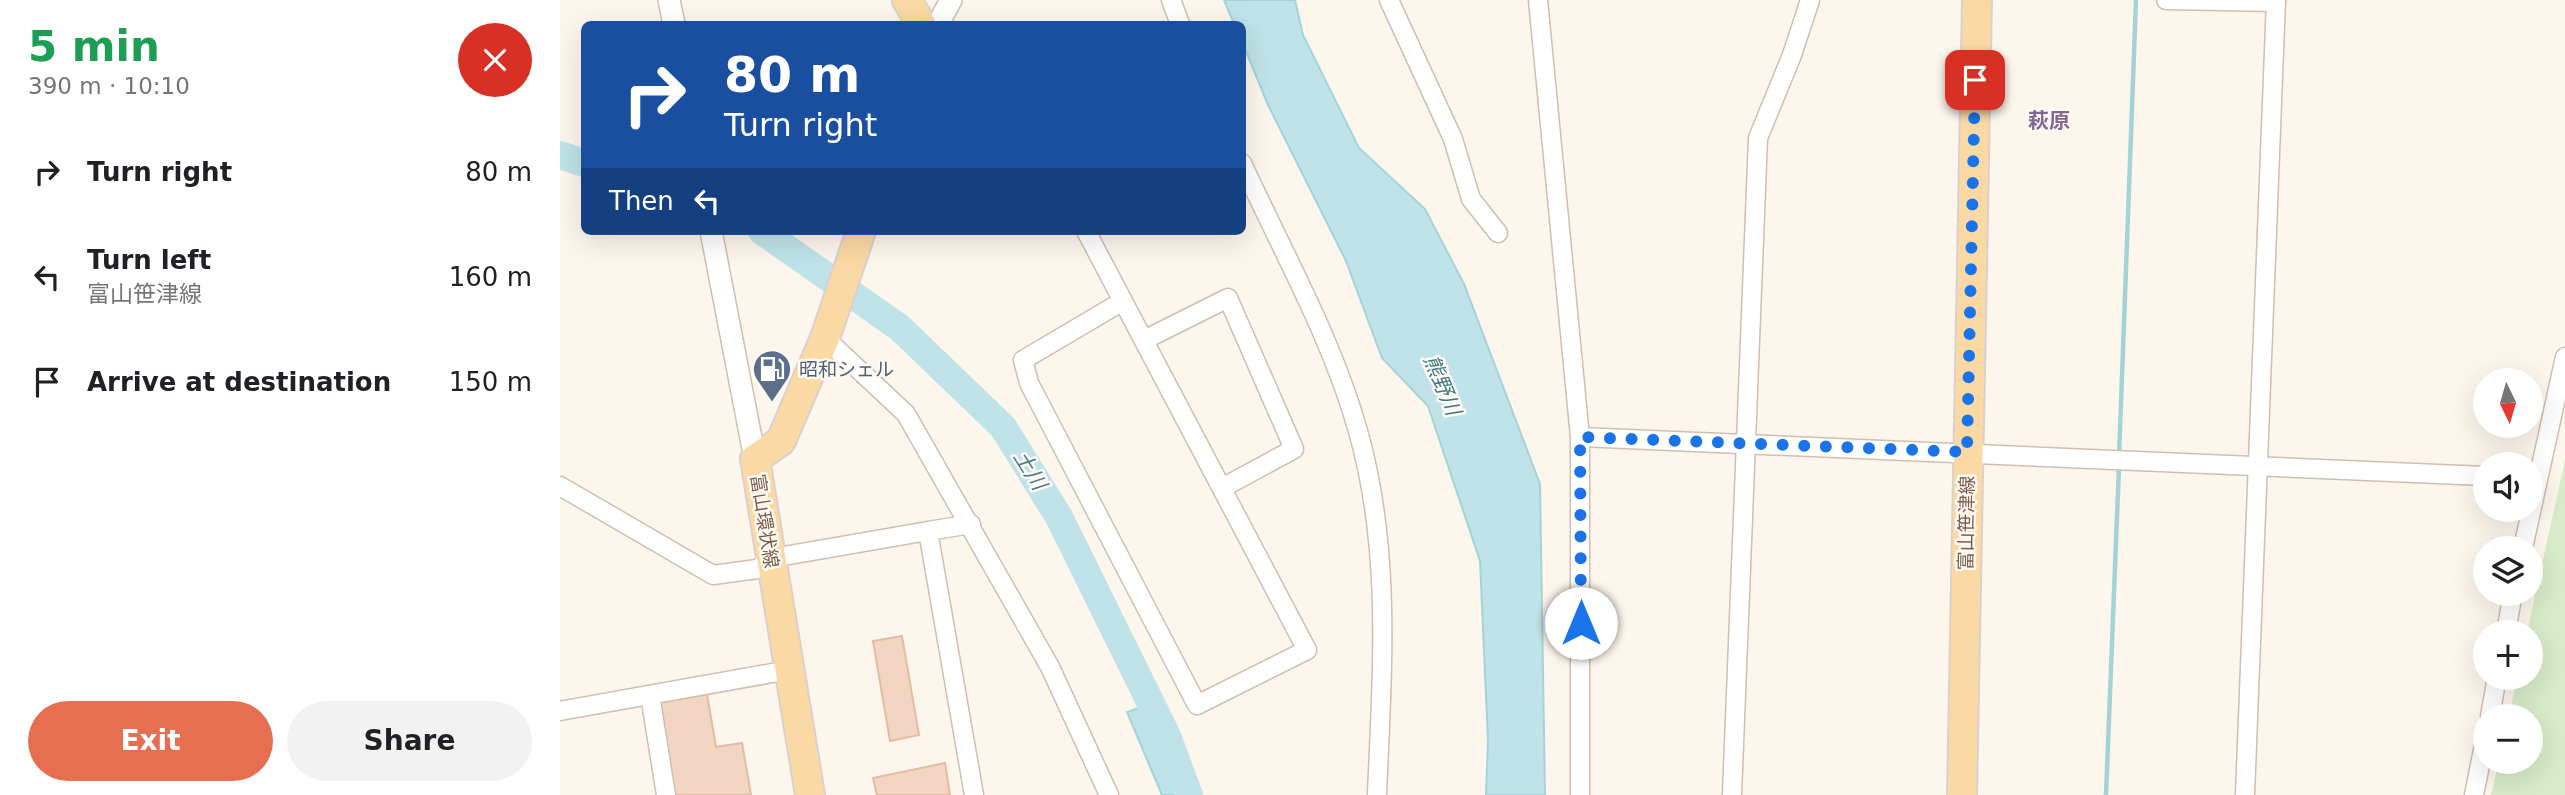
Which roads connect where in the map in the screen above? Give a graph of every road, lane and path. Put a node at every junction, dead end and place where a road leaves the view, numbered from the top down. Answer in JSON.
{"nodes":[{"id":1,"x":669,"y":0,"type":"edge"},
{"id":2,"x":907,"y":0,"type":"edge"},
{"id":3,"x":951,"y":0,"type":"edge"},
{"id":4,"x":1171,"y":0,"type":"edge"},
{"id":5,"x":1389,"y":0,"type":"edge"},
{"id":6,"x":1538,"y":0,"type":"edge"},
{"id":7,"x":1810,"y":0,"type":"edge"},
{"id":8,"x":1977,"y":0,"type":"edge"},
{"id":9,"x":2166,"y":0,"type":"edge"},
{"id":10,"x":2276,"y":1,"type":"edge"},
{"id":11,"x":673,"y":21,"type":"edge"},
{"id":12,"x":919,"y":21,"type":"edge"},
{"id":13,"x":940,"y":21,"type":"edge"},
{"id":14,"x":1179,"y":21,"type":"edge"},
{"id":15,"x":1246,"y":172,"type":"edge"},
{"id":16,"x":1498,"y":233,"type":"dead end"},
{"id":17,"x":860,"y":235,"type":"edge"},
{"id":18,"x":1088,"y":235,"type":"edge"},
{"id":19,"x":713,"y":239,"type":"edge"},
{"id":20,"x":1123,"y":301,"type":"junction"},
{"id":21,"x":827,"y":332,"type":"junction"},
{"id":22,"x":1144,"y":340,"type":"junction"},
{"id":23,"x":2565,"y":357,"type":"edge"},
{"id":24,"x":1580,"y":437,"type":"junction"},
{"id":25,"x":1747,"y":445,"type":"junction"},
{"id":26,"x":1967,"y":452,"type":"junction"},
{"id":27,"x":755,"y":458,"type":"junction"},
{"id":28,"x":2258,"y":466,"type":"junction"},
{"id":29,"x":2473,"y":475,"type":"edge"},
{"id":30,"x":560,"y":486,"type":"edge"},
{"id":31,"x":1222,"y":488,"type":"junction"},
{"id":32,"x":971,"y":524,"type":"junction"},
{"id":33,"x":928,"y":531,"type":"junction"},
{"id":34,"x":2526,"y":536,"type":"edge"},
{"id":35,"x":772,"y":558,"type":"junction"},
{"id":36,"x":789,"y":670,"type":"junction"},
{"id":37,"x":650,"y":695,"type":"junction"},
{"id":38,"x":560,"y":711,"type":"edge"},
{"id":39,"x":2478,"y":774,"type":"edge"},
{"id":40,"x":666,"y":795,"type":"edge"},
{"id":41,"x":810,"y":795,"type":"edge"},
{"id":42,"x":974,"y":795,"type":"edge"},
{"id":43,"x":1109,"y":795,"type":"edge"},
{"id":44,"x":1377,"y":795,"type":"edge"},
{"id":45,"x":1580,"y":795,"type":"edge"},
{"id":46,"x":1732,"y":795,"type":"edge"},
{"id":47,"x":1962,"y":795,"type":"edge"},
{"id":48,"x":2245,"y":795,"type":"edge"},
{"id":49,"x":2474,"y":795,"type":"edge"}],
"edges":[{"from":1,"to":11,"type":"street"},
{"from":2,"to":12,"type":"main road"},
{"from":3,"to":13,"type":"street"},
{"from":4,"to":14,"type":"street"},
{"from":5,"to":16,"type":"street"},
{"from":6,"to":24,"type":"street"},
{"from":7,"to":25,"type":"street"},
{"from":8,"to":26,"type":"main road","name":"富山笹津線"},
{"from":9,"to":10,"type":"street"},
{"from":10,"to":28,"type":"street"},
{"from":15,"to":44,"type":"street"},
{"from":17,"to":21,"type":"main road","name":"富山環状線"},
{"from":18,"to":20,"type":"street"},
{"from":19,"to":27,"type":"street"},
{"from":20,"to":22,"type":"street"},
{"from":20,"to":31,"type":"street"},
{"from":21,"to":27,"type":"main road","name":"富山環状線"},
{"from":21,"to":32,"type":"street"},
{"from":22,"to":31,"type":"street"},
{"from":22,"to":31,"type":"street"},
{"from":23,"to":34,"type":"street"},
{"from":24,"to":25,"type":"street"},
{"from":24,"to":45,"type":"street"},
{"from":25,"to":26,"type":"street"},
{"from":25,"to":46,"type":"street"},
{"from":26,"to":28,"type":"street"},
{"from":26,"to":47,"type":"main road","name":"富山笹津線"},
{"from":27,"to":35,"type":"main road","name":"富山環状線"},
{"from":28,"to":29,"type":"street"},
{"from":28,"to":48,"type":"street"},
{"from":30,"to":35,"type":"street"},
{"from":32,"to":33,"type":"street"},
{"from":32,"to":43,"type":"street"},
{"from":33,"to":35,"type":"street"},
{"from":33,"to":42,"type":"street"},
{"from":35,"to":36,"type":"main road","name":"富山環状線"},
{"from":36,"to":37,"type":"street"},
{"from":36,"to":41,"type":"main road","name":"富山環状線"},
{"from":37,"to":38,"type":"street"},
{"from":37,"to":40,"type":"street"},
{"from":39,"to":49,"type":"street"}]}
